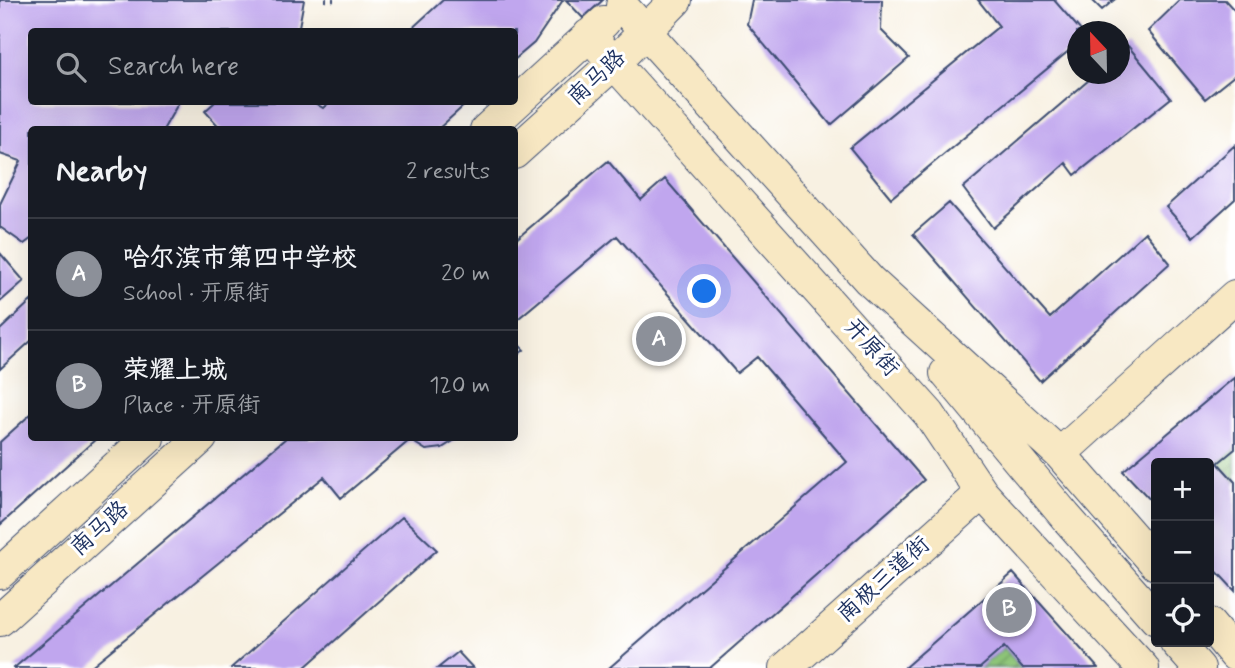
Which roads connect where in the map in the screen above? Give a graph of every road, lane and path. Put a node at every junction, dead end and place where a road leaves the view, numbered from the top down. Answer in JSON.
{"nodes":[{"id":1,"x":325,"y":0,"type":"edge"},
{"id":2,"x":338,"y":0,"type":"edge"},
{"id":3,"x":676,"y":0,"type":"edge"},
{"id":4,"x":625,"y":3,"type":"edge"},
{"id":5,"x":645,"y":33,"type":"junction"},
{"id":6,"x":589,"y":35,"type":"junction"},
{"id":7,"x":614,"y":63,"type":"junction"},
{"id":8,"x":518,"y":100,"type":"edge"},
{"id":9,"x":513,"y":105,"type":"edge"},
{"id":10,"x":490,"y":126,"type":"edge"},
{"id":11,"x":518,"y":149,"type":"edge"},
{"id":12,"x":869,"y":280,"type":"junction"},
{"id":13,"x":1235,"y":296,"type":"edge"},
{"id":14,"x":145,"y":441,"type":"edge"},
{"id":15,"x":198,"y":441,"type":"edge"},
{"id":16,"x":1060,"y":454,"type":"junction"},
{"id":17,"x":982,"y":493,"type":"junction"},
{"id":18,"x":1151,"y":558,"type":"edge"},
{"id":19,"x":0,"y":573,"type":"edge"},
{"id":20,"x":1151,"y":614,"type":"edge"},
{"id":21,"x":0,"y":620,"type":"edge"},
{"id":22,"x":1214,"y":630,"type":"edge"},
{"id":23,"x":1180,"y":647,"type":"edge"},
{"id":24,"x":1235,"y":654,"type":"edge"},
{"id":25,"x":786,"y":668,"type":"edge"},
{"id":26,"x":1143,"y":668,"type":"edge"},
{"id":27,"x":1199,"y":668,"type":"edge"}],
"edges":[{"from":1,"to":2,"type":"path"},
{"from":3,"to":5,"type":"main road","name":"南马路"},
{"from":4,"to":5,"type":"main road","name":"开原街"},
{"from":4,"to":6,"type":"main road","name":"南马路"},
{"from":5,"to":7,"type":"main road","name":"南马路"},
{"from":5,"to":12,"type":"main road","name":"开原街"},
{"from":6,"to":7,"type":"main road","name":"开原街"},
{"from":6,"to":8,"type":"main road","name":"南马路"},
{"from":7,"to":11,"type":"main road","name":"南马路"},
{"from":7,"to":17,"type":"main road","name":"开原街"},
{"from":9,"to":10,"type":"main road","name":"南马路"},
{"from":12,"to":16,"type":"main road","name":"开原街"},
{"from":12,"to":20,"type":"main road","name":"开原街"},
{"from":13,"to":16,"type":"main road"},
{"from":14,"to":19,"type":"main road","name":"南马路"},
{"from":15,"to":21,"type":"main road","name":"南马路"},
{"from":16,"to":18,"type":"main road","name":"开原街"},
{"from":17,"to":25,"type":"main road","name":"南极三道街"},
{"from":17,"to":26,"type":"main road","name":"开原街"},
{"from":22,"to":24,"type":"main road"},
{"from":23,"to":27,"type":"main road"}]}
